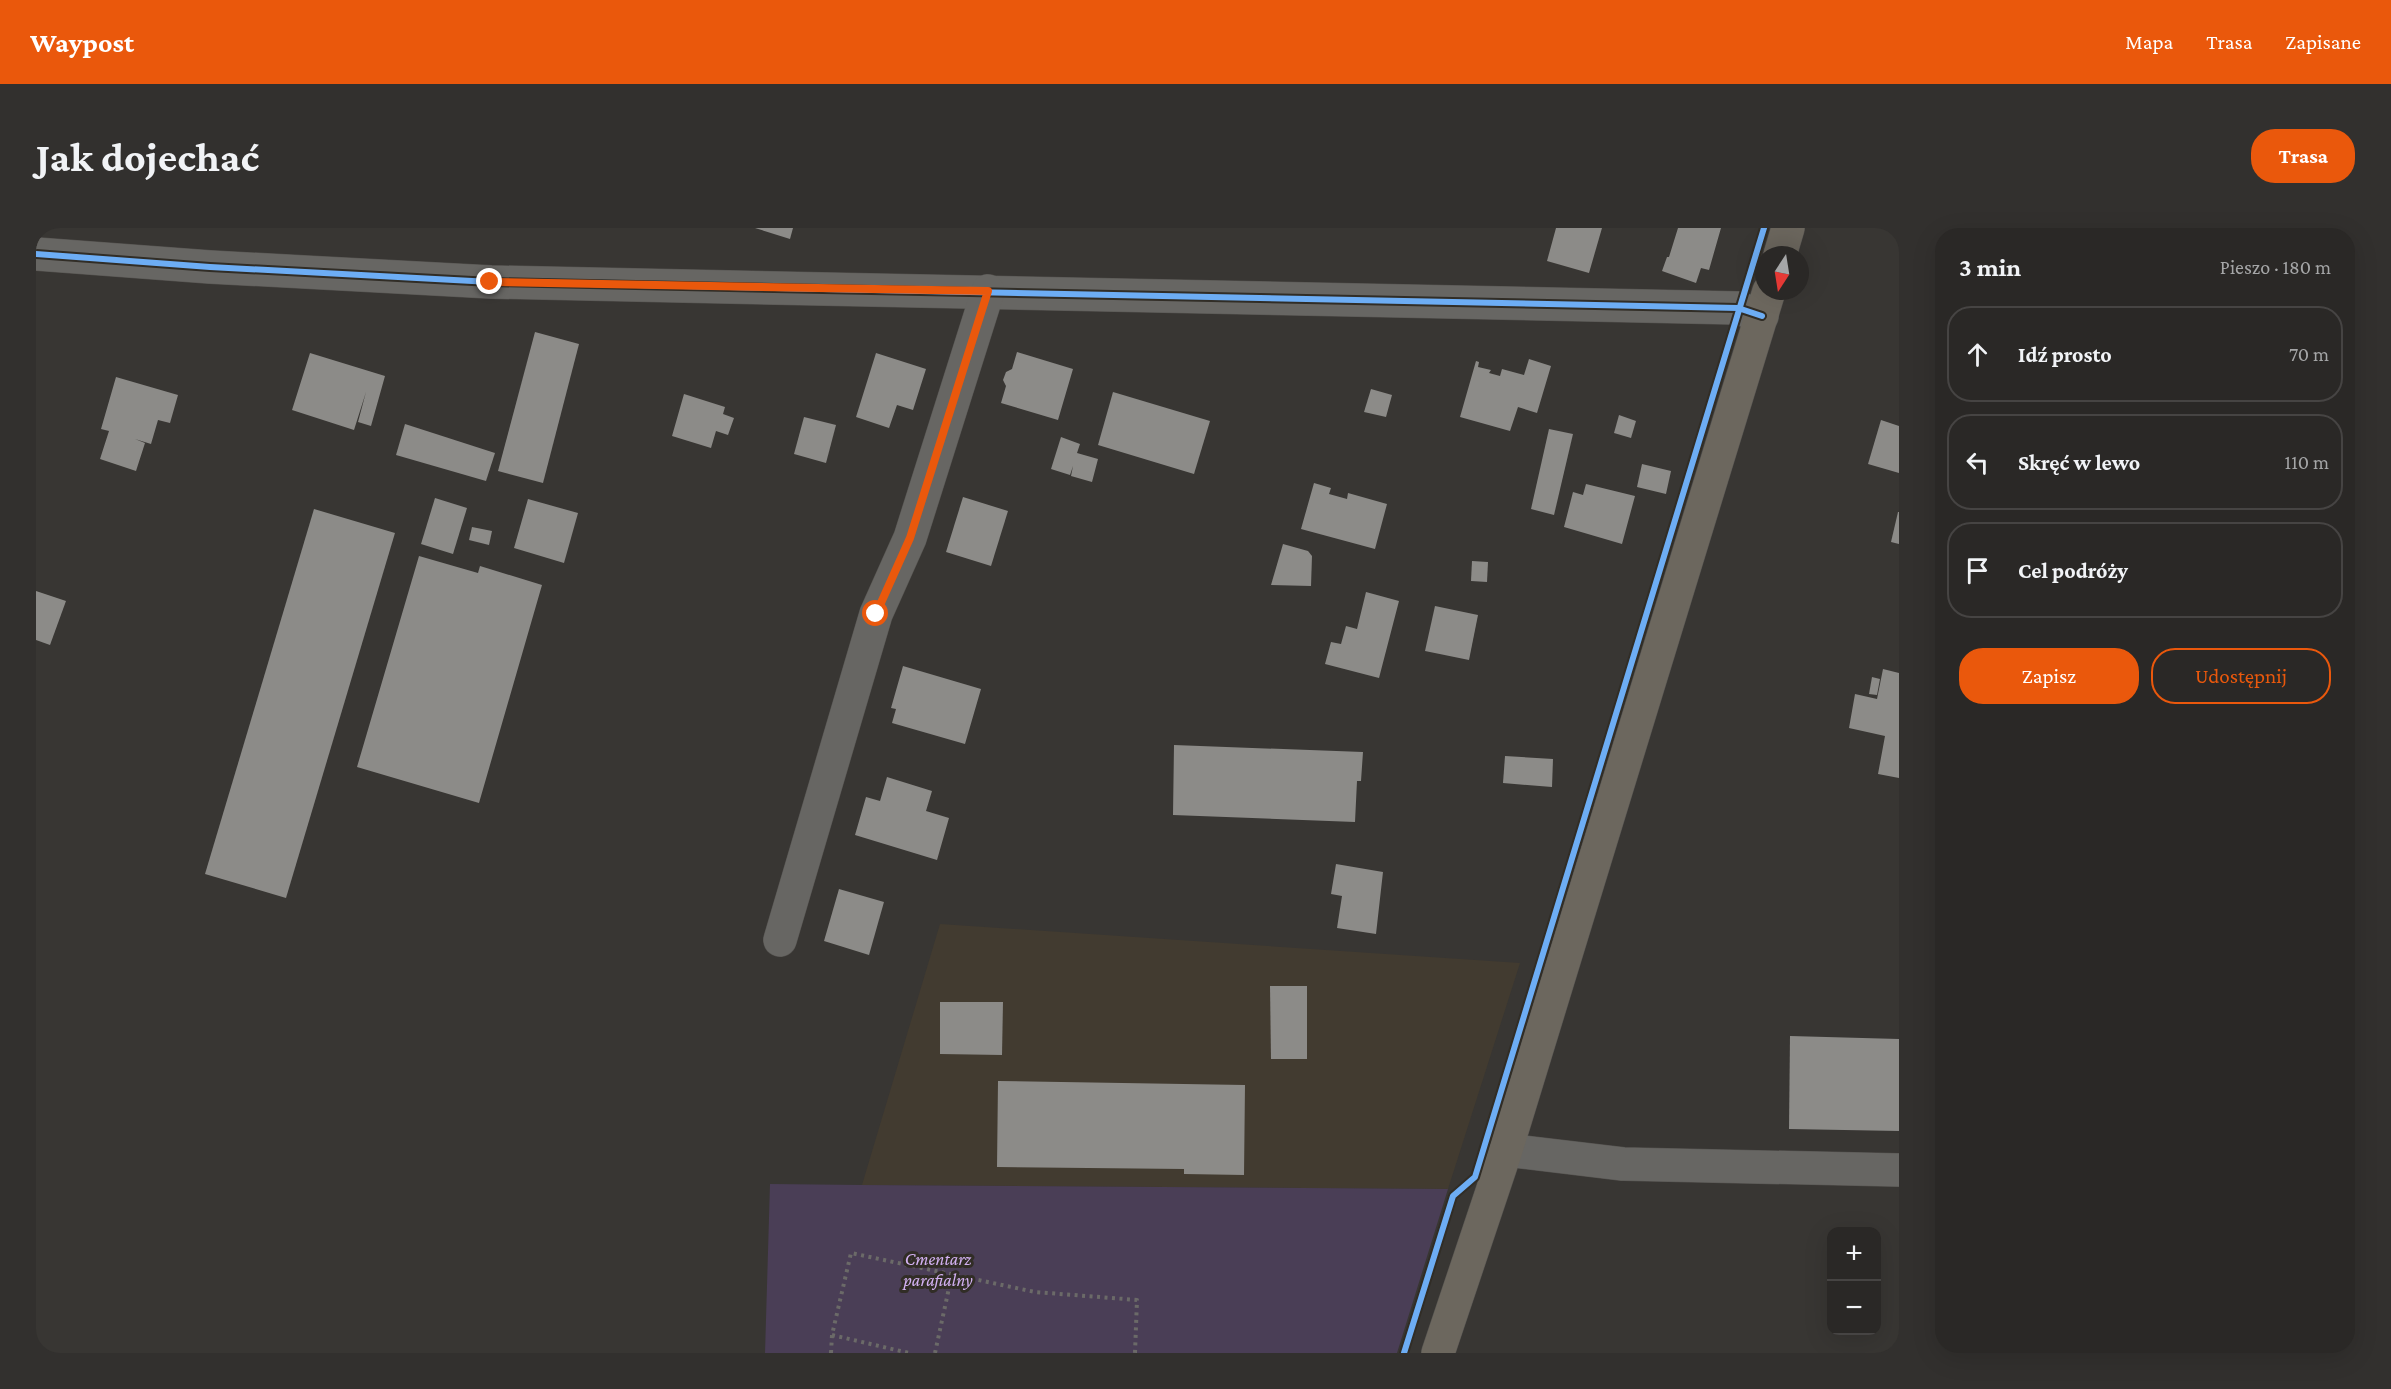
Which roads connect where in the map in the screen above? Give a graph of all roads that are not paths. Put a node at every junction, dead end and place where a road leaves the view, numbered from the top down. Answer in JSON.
{"nodes":[{"id":1,"x":1788,"y":228,"type":"edge"},
{"id":2,"x":1783,"y":246,"type":"edge"},
{"id":3,"x":36,"y":254,"type":"edge"},
{"id":4,"x":988,"y":291,"type":"junction"},
{"id":5,"x":1765,"y":304,"type":"edge"},
{"id":6,"x":780,"y":940,"type":"dead end"},
{"id":7,"x":1506,"y":1150,"type":"junction"},
{"id":8,"x":1899,"y":1170,"type":"edge"},
{"id":9,"x":1438,"y":1353,"type":"edge"}],
"edges":[{"from":1,"to":2,"type":"main road"},
{"from":3,"to":4,"type":"street"},
{"from":4,"to":5,"type":"street"},
{"from":4,"to":6,"type":"street"},
{"from":5,"to":7,"type":"main road"},
{"from":7,"to":8,"type":"street"},
{"from":7,"to":9,"type":"main road"}]}
